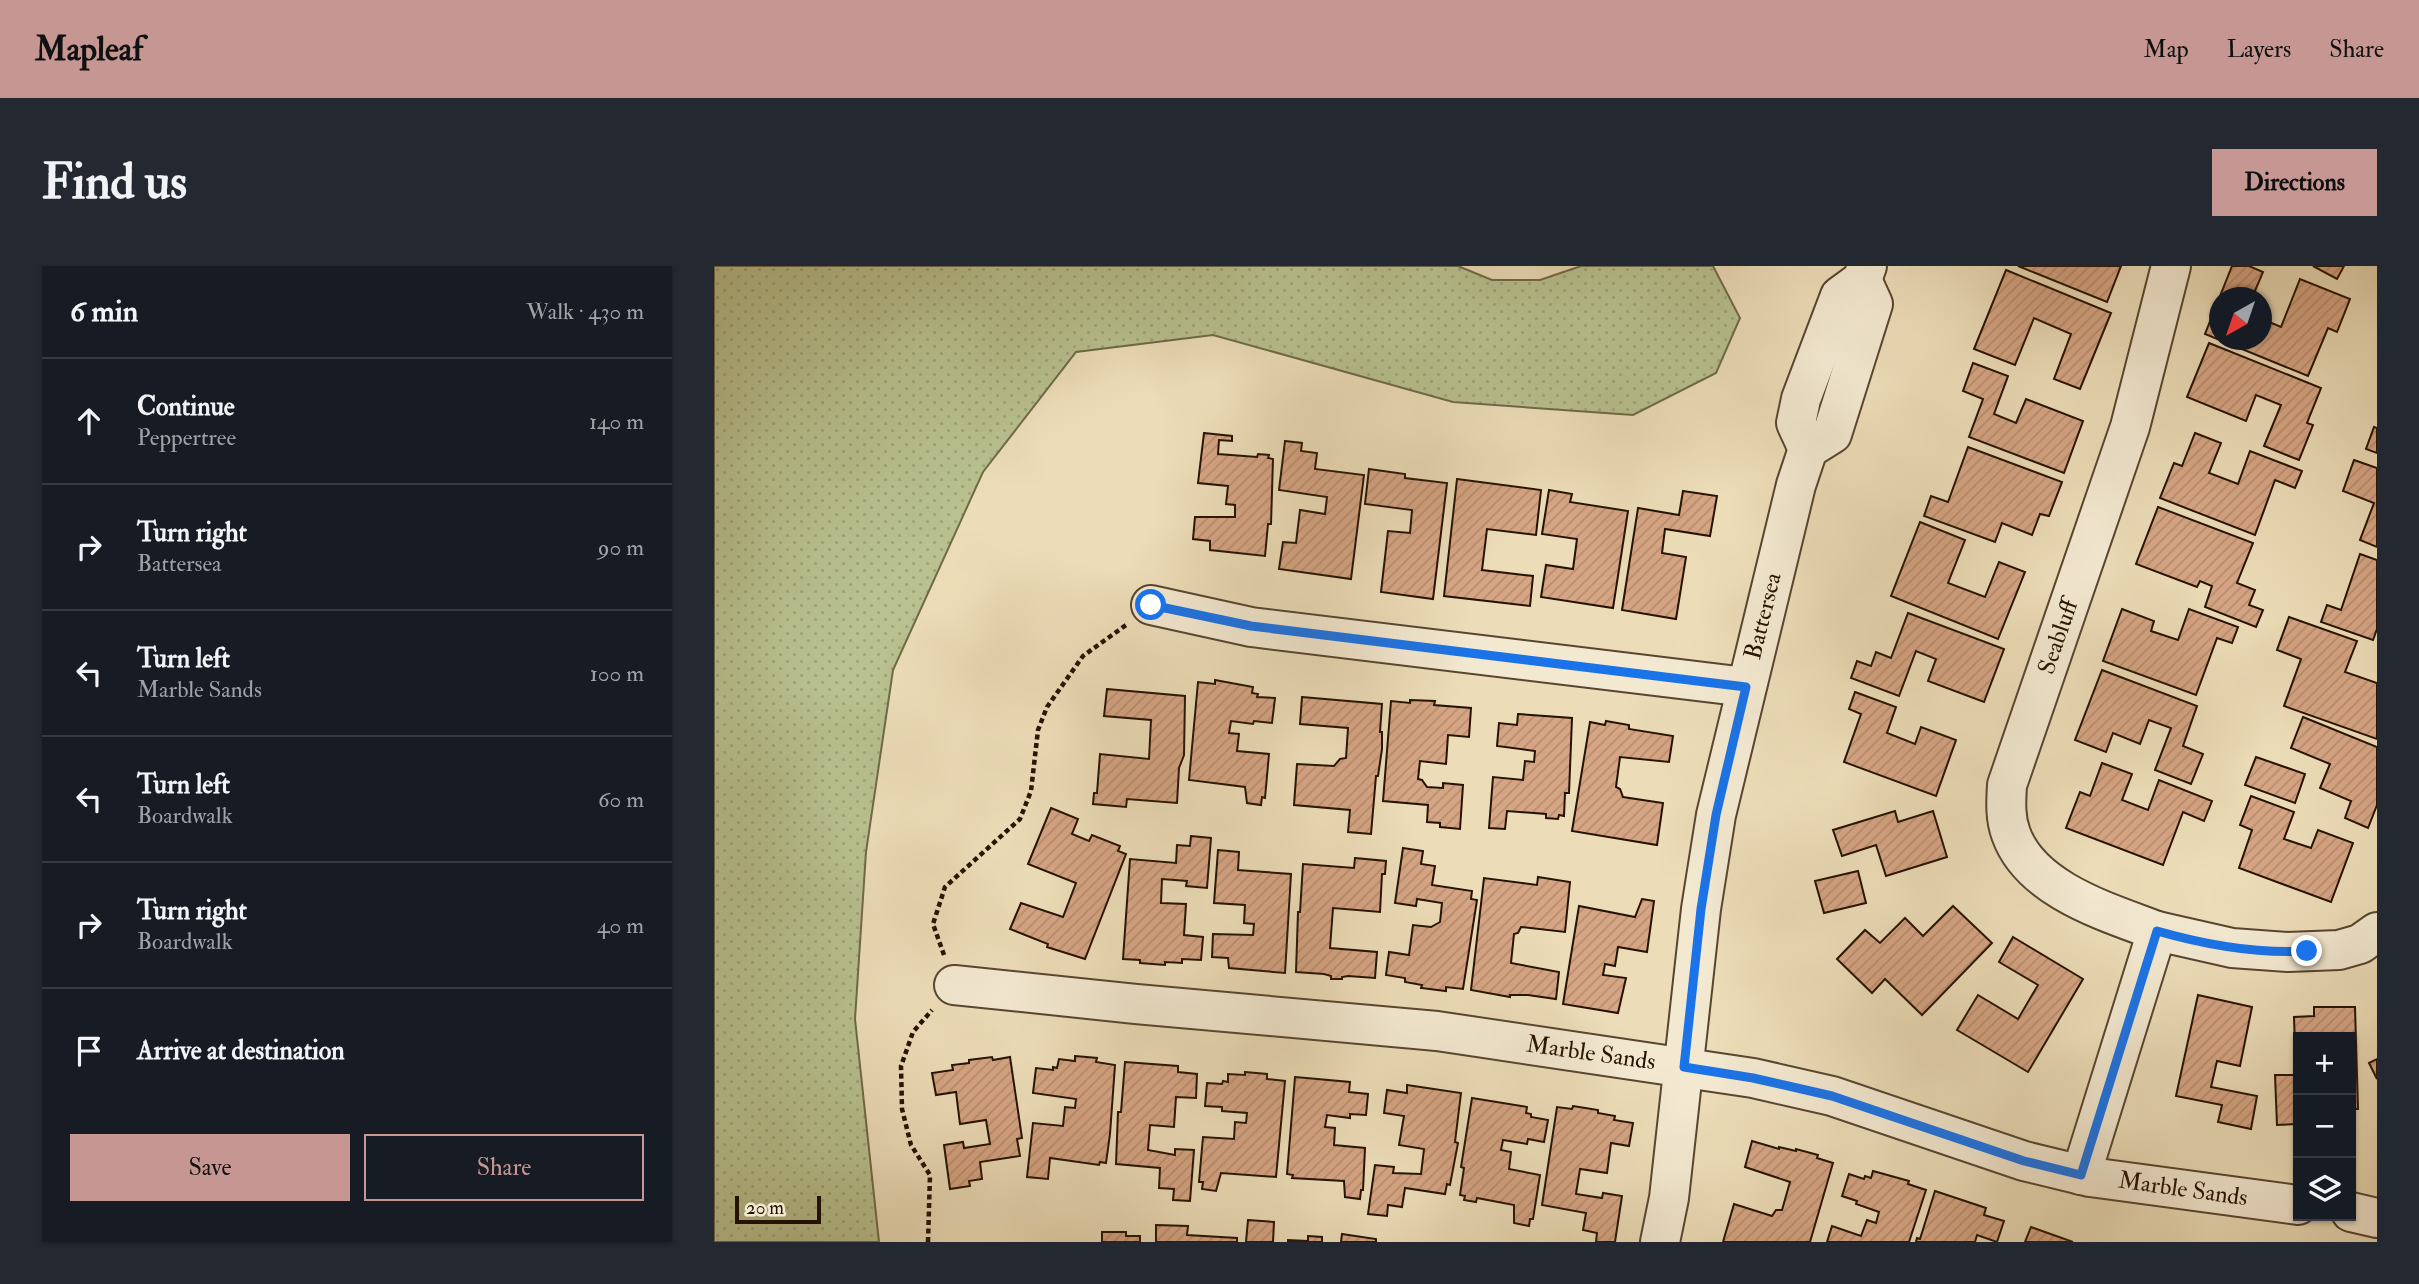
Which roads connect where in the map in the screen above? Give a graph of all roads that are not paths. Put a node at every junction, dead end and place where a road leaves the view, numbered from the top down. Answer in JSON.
{"nodes":[{"id":1,"x":2171,"y":266,"type":"edge"},
{"id":2,"x":1864,"y":273,"type":"edge"},
{"id":3,"x":1814,"y":368,"type":"junction"},
{"id":4,"x":1849,"y":379,"type":"junction"},
{"id":5,"x":1808,"y":449,"type":"junction"},
{"id":6,"x":1151,"y":605,"type":"road end"},
{"id":7,"x":1746,"y":687,"type":"junction"},
{"id":8,"x":2157,"y":931,"type":"junction"},
{"id":9,"x":2377,"y":932,"type":"edge"},
{"id":10,"x":954,"y":985,"type":"road end"},
{"id":11,"x":1684,"y":1067,"type":"junction"},
{"id":12,"x":2081,"y":1175,"type":"junction"},
{"id":13,"x":2293,"y":1204,"type":"edge"},
{"id":14,"x":2356,"y":1213,"type":"edge"},
{"id":15,"x":2377,"y":1218,"type":"edge"},
{"id":16,"x":1660,"y":1242,"type":"edge"}],
"edges":[{"from":1,"to":8,"type":"street","name":"Seabluff"},
{"from":2,"to":3,"type":"street"},
{"from":2,"to":4,"type":"street"},
{"from":3,"to":4,"type":"street"},
{"from":3,"to":5,"type":"street"},
{"from":4,"to":5,"type":"street"},
{"from":5,"to":7,"type":"street","name":"Battersea"},
{"from":6,"to":7,"type":"street"},
{"from":7,"to":11,"type":"street","name":"Battersea"},
{"from":8,"to":9,"type":"street","name":"Seabluff"},
{"from":8,"to":12,"type":"street"},
{"from":10,"to":11,"type":"street","name":"Marble Sands"},
{"from":11,"to":12,"type":"street","name":"Marble Sands"},
{"from":11,"to":16,"type":"street","name":"Battersea"},
{"from":12,"to":13,"type":"street","name":"Marble Sands"},
{"from":14,"to":15,"type":"street"}]}
